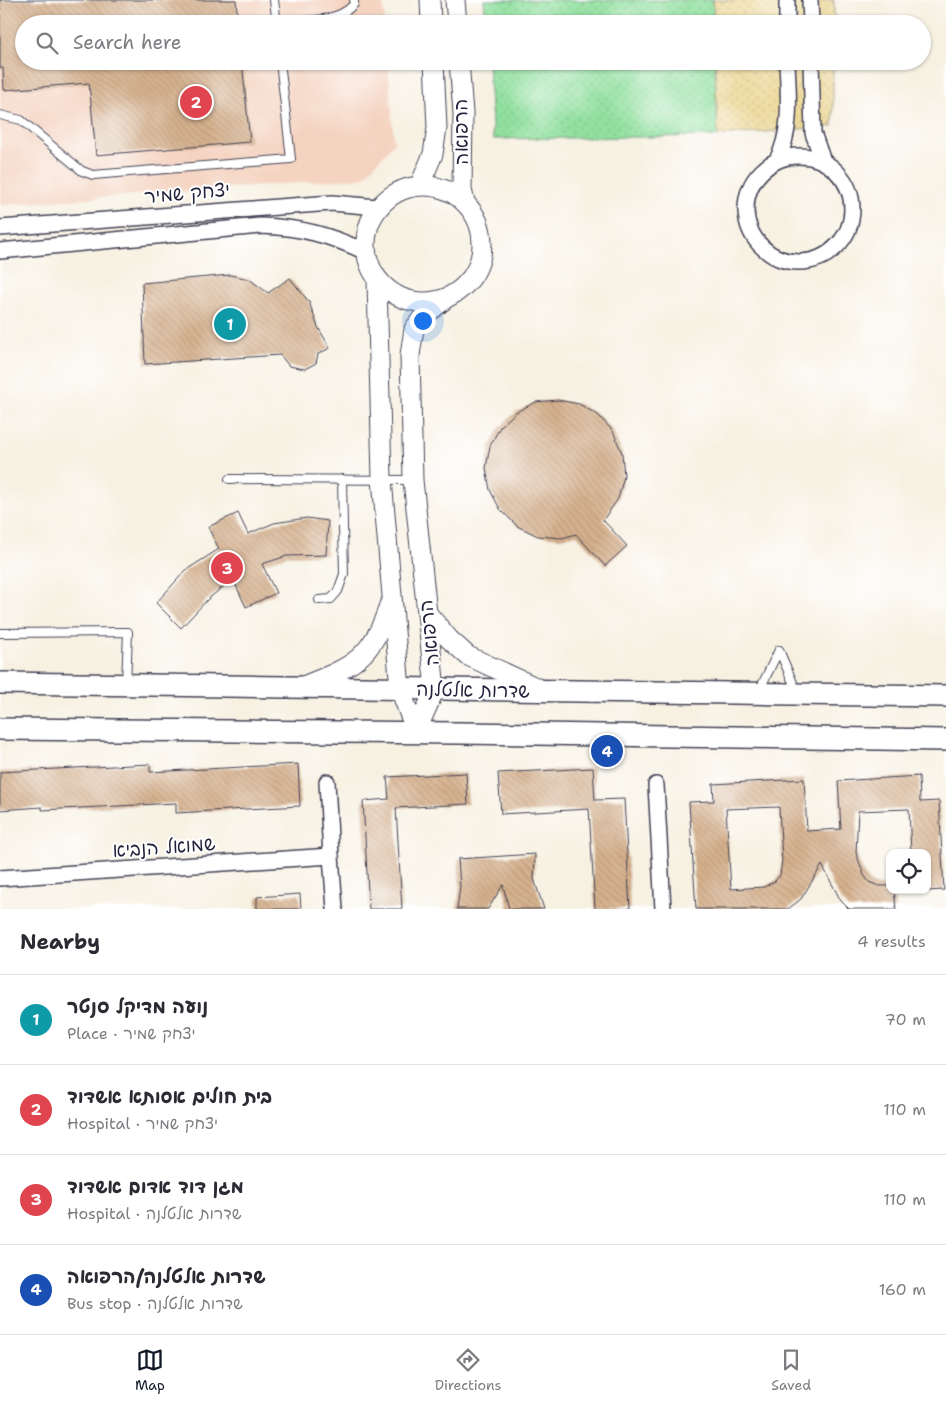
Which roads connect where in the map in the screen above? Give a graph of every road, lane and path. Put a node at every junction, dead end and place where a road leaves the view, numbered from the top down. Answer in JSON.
{"nodes":[{"id":1,"x":274,"y":0,"type":"edge"},
{"id":2,"x":430,"y":0,"type":"edge"},
{"id":3,"x":455,"y":0,"type":"edge"},
{"id":4,"x":786,"y":0,"type":"edge"},
{"id":5,"x":810,"y":0,"type":"edge"},
{"id":6,"x":354,"y":2,"type":"edge"},
{"id":7,"x":275,"y":15,"type":"edge"},
{"id":8,"x":340,"y":15,"type":"edge"},
{"id":9,"x":431,"y":15,"type":"edge"},
{"id":10,"x":456,"y":15,"type":"edge"},
{"id":11,"x":787,"y":15,"type":"edge"},
{"id":12,"x":810,"y":15,"type":"edge"},
{"id":13,"x":281,"y":70,"type":"edge"},
{"id":14,"x":435,"y":70,"type":"edge"},
{"id":15,"x":460,"y":70,"type":"edge"},
{"id":16,"x":787,"y":70,"type":"edge"},
{"id":17,"x":811,"y":70,"type":"edge"},
{"id":18,"x":0,"y":115,"type":"edge"},
{"id":19,"x":777,"y":160,"type":"junction"},
{"id":20,"x":823,"y":161,"type":"junction"},
{"id":21,"x":420,"y":185,"type":"junction"},
{"id":22,"x":465,"y":202,"type":"junction"},
{"id":23,"x":377,"y":207,"type":"junction"},
{"id":24,"x":0,"y":228,"type":"edge"},
{"id":25,"x":0,"y":251,"type":"edge"},
{"id":26,"x":366,"y":252,"type":"junction"},
{"id":27,"x":378,"y":280,"type":"junction"},
{"id":28,"x":445,"y":299,"type":"junction"},
{"id":29,"x":229,"y":479,"type":"dead end"},
{"id":30,"x":342,"y":479,"type":"junction"},
{"id":31,"x":382,"y":479,"type":"junction"},
{"id":32,"x":413,"y":480,"type":"junction"},
{"id":33,"x":392,"y":597,"type":"junction"},
{"id":34,"x":319,"y":600,"type":"dead end"},
{"id":35,"x":427,"y":613,"type":"junction"},
{"id":36,"x":0,"y":633,"type":"edge"},
{"id":37,"x":0,"y":683,"type":"edge"},
{"id":38,"x":126,"y":685,"type":"junction"},
{"id":39,"x":300,"y":687,"type":"junction"},
{"id":40,"x":400,"y":689,"type":"junction"},
{"id":41,"x":435,"y":689,"type":"junction"},
{"id":42,"x":544,"y":690,"type":"junction"},
{"id":43,"x":758,"y":694,"type":"junction"},
{"id":44,"x":799,"y":694,"type":"junction"},
{"id":45,"x":946,"y":696,"type":"edge"},
{"id":46,"x":0,"y":729,"type":"edge"},
{"id":47,"x":416,"y":732,"type":"junction"},
{"id":48,"x":946,"y":740,"type":"edge"},
{"id":49,"x":327,"y":782,"type":"dead end"},
{"id":50,"x":656,"y":785,"type":"dead end"},
{"id":51,"x":331,"y":856,"type":"junction"},
{"id":52,"x":0,"y":878,"type":"edge"},
{"id":53,"x":335,"y":909,"type":"edge"},
{"id":54,"x":663,"y":909,"type":"edge"}],
"edges":[{"from":1,"to":7,"type":"lane"},
{"from":2,"to":9,"type":"street"},
{"from":3,"to":10,"type":"street"},
{"from":4,"to":11,"type":"street"},
{"from":5,"to":12,"type":"street"},
{"from":6,"to":8,"type":"lane"},
{"from":13,"to":18,"type":"lane"},
{"from":14,"to":21,"type":"street","name":"הרפואה"},
{"from":15,"to":22,"type":"street","name":"הרפואה"},
{"from":16,"to":19,"type":"street"},
{"from":17,"to":20,"type":"street"},
{"from":19,"to":20,"type":"street"},
{"from":19,"to":20,"type":"street"},
{"from":21,"to":22,"type":"street"},
{"from":21,"to":23,"type":"street"},
{"from":22,"to":28,"type":"street"},
{"from":23,"to":24,"type":"street","name":"יצחק שמיר"},
{"from":23,"to":26,"type":"street"},
{"from":25,"to":26,"type":"street","name":"יצחק שמיר"},
{"from":26,"to":27,"type":"street"},
{"from":27,"to":28,"type":"street"},
{"from":27,"to":31,"type":"street","name":"הרפואה"},
{"from":28,"to":32,"type":"street","name":"הרפואה"},
{"from":29,"to":30,"type":"lane"},
{"from":30,"to":31,"type":"lane"},
{"from":30,"to":34,"type":"lane"},
{"from":31,"to":32,"type":"lane"},
{"from":31,"to":33,"type":"street","name":"הרפואה"},
{"from":32,"to":35,"type":"street","name":"הרפואה"},
{"from":33,"to":39,"type":"street"},
{"from":33,"to":40,"type":"street","name":"הרפואה"},
{"from":35,"to":41,"type":"street","name":"הרפואה"},
{"from":35,"to":42,"type":"street"},
{"from":36,"to":38,"type":"lane"},
{"from":37,"to":38,"type":"main road","name":"שדרות אלטלנה"},
{"from":38,"to":39,"type":"main road","name":"שדרות אלטלנה"},
{"from":39,"to":40,"type":"main road","name":"שדרות אלטלנה"},
{"from":40,"to":41,"type":"main road","name":"שדרות אלטלנה"},
{"from":40,"to":47,"type":"street","name":"הרפואה"},
{"from":41,"to":42,"type":"main road","name":"שדרות אלטלנה"},
{"from":41,"to":47,"type":"street","name":"הרפואה"},
{"from":42,"to":43,"type":"main road","name":"שדרות אלטלנה"},
{"from":43,"to":44,"type":"main road","name":"שדרות אלטלנה"},
{"from":43,"to":44,"type":"lane"},
{"from":44,"to":45,"type":"main road","name":"שדרות אלטלנה"},
{"from":46,"to":47,"type":"main road"},
{"from":47,"to":48,"type":"main road"},
{"from":49,"to":51,"type":"street"},
{"from":50,"to":54,"type":"street"},
{"from":51,"to":52,"type":"street","name":"שמואל הנביא"},
{"from":51,"to":53,"type":"street"}]}
